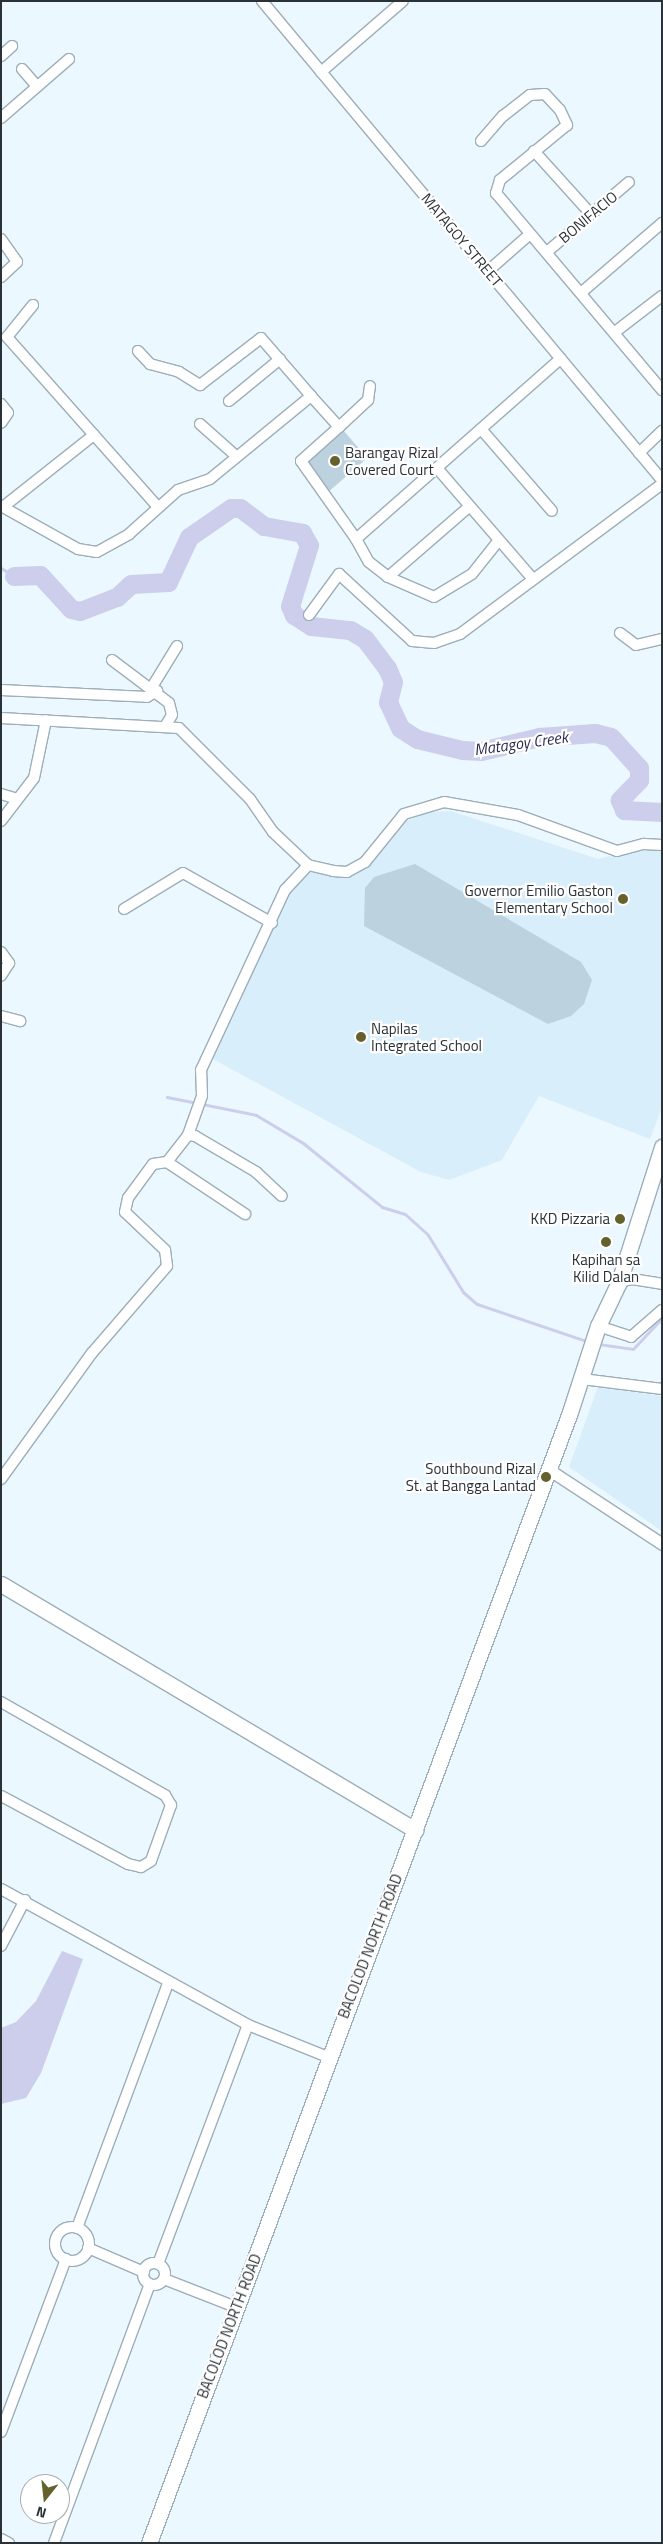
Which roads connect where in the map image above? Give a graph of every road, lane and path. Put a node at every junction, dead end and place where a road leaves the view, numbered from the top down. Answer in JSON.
{"nodes":[{"id":1,"x":262,"y":1,"type":"edge"},
{"id":2,"x":403,"y":1,"type":"edge"},
{"id":3,"x":12,"y":46,"type":"dead end"},
{"id":4,"x":1,"y":56,"type":"edge"},
{"id":5,"x":69,"y":59,"type":"dead end"},
{"id":6,"x":22,"y":69,"type":"dead end"},
{"id":7,"x":321,"y":72,"type":"junction"},
{"id":8,"x":37,"y":86,"type":"junction"},
{"id":9,"x":1,"y":118,"type":"edge"},
{"id":10,"x":481,"y":141,"type":"dead end"},
{"id":11,"x":534,"y":151,"type":"junction"},
{"id":12,"x":629,"y":182,"type":"dead end"},
{"id":13,"x":591,"y":214,"type":"junction"},
{"id":14,"x":662,"y":223,"type":"edge"},
{"id":15,"x":530,"y":234,"type":"junction"},
{"id":16,"x":1,"y":239,"type":"edge"},
{"id":17,"x":548,"y":251,"type":"junction"},
{"id":18,"x":488,"y":271,"type":"junction"},
{"id":19,"x":1,"y":277,"type":"edge"},
{"id":20,"x":582,"y":292,"type":"junction"},
{"id":21,"x":662,"y":296,"type":"edge"},
{"id":22,"x":33,"y":305,"type":"dead end"},
{"id":23,"x":615,"y":332,"type":"junction"},
{"id":24,"x":138,"y":351,"type":"dead end"},
{"id":25,"x":280,"y":358,"type":"junction"},
{"id":26,"x":561,"y":358,"type":"junction"},
{"id":27,"x":370,"y":386,"type":"dead end"},
{"id":28,"x":662,"y":390,"type":"edge"},
{"id":29,"x":311,"y":396,"type":"junction"},
{"id":30,"x":229,"y":401,"type":"dead end"},
{"id":31,"x":1,"y":404,"type":"edge"},
{"id":32,"x":1,"y":423,"type":"edge"},
{"id":33,"x":200,"y":424,"type":"dead end"},
{"id":34,"x":339,"y":427,"type":"junction"},
{"id":35,"x":481,"y":429,"type":"junction"},
{"id":36,"x":662,"y":432,"type":"edge"},
{"id":37,"x":94,"y":435,"type":"junction"},
{"id":38,"x":639,"y":453,"type":"junction"},
{"id":39,"x":236,"y":456,"type":"junction"},
{"id":40,"x":437,"y":468,"type":"junction"},
{"id":41,"x":662,"y":480,"type":"edge"},
{"id":42,"x":662,"y":484,"type":"edge"},
{"id":43,"x":470,"y":506,"type":"junction"},
{"id":44,"x":2,"y":507,"type":"edge"},
{"id":45,"x":158,"y":507,"type":"junction"},
{"id":46,"x":552,"y":511,"type":"dead end"},
{"id":47,"x":356,"y":539,"type":"junction"},
{"id":48,"x":499,"y":540,"type":"junction"},
{"id":49,"x":388,"y":577,"type":"junction"},
{"id":50,"x":532,"y":578,"type":"junction"},
{"id":51,"x":310,"y":615,"type":"dead end"},
{"id":52,"x":620,"y":633,"type":"dead end"},
{"id":53,"x":662,"y":639,"type":"edge"},
{"id":54,"x":177,"y":646,"type":"dead end"},
{"id":55,"x":112,"y":660,"type":"dead end"},
{"id":56,"x":155,"y":689,"type":"junction"},
{"id":57,"x":1,"y":690,"type":"edge"},
{"id":58,"x":1,"y":718,"type":"edge"},
{"id":59,"x":46,"y":720,"type":"junction"},
{"id":60,"x":166,"y":725,"type":"junction"},
{"id":61,"x":1,"y":794,"type":"edge"},
{"id":62,"x":17,"y":799,"type":"junction"},
{"id":63,"x":1,"y":820,"type":"edge"},
{"id":64,"x":662,"y":845,"type":"edge"},
{"id":65,"x":308,"y":865,"type":"junction"},
{"id":66,"x":124,"y":909,"type":"dead end"},
{"id":67,"x":272,"y":923,"type":"junction"},
{"id":68,"x":1,"y":952,"type":"edge"},
{"id":69,"x":1,"y":976,"type":"edge"},
{"id":70,"x":1,"y":1016,"type":"edge"},
{"id":71,"x":20,"y":1021,"type":"dead end"},
{"id":72,"x":188,"y":1135,"type":"junction"},
{"id":73,"x":662,"y":1147,"type":"edge"},
{"id":74,"x":166,"y":1162,"type":"junction"},
{"id":75,"x":282,"y":1196,"type":"dead end"},
{"id":76,"x":245,"y":1214,"type":"dead end"},
{"id":77,"x":619,"y":1282,"type":"junction"},
{"id":78,"x":662,"y":1284,"type":"edge"},
{"id":79,"x":662,"y":1310,"type":"edge"},
{"id":80,"x":597,"y":1329,"type":"junction"},
{"id":81,"x":582,"y":1379,"type":"junction"},
{"id":82,"x":662,"y":1389,"type":"edge"},
{"id":83,"x":548,"y":1469,"type":"junction"},
{"id":84,"x":1,"y":1479,"type":"edge"},
{"id":85,"x":662,"y":1544,"type":"edge"},
{"id":86,"x":1,"y":1584,"type":"edge"},
{"id":87,"x":1,"y":1702,"type":"edge"},
{"id":88,"x":1,"y":1796,"type":"edge"},
{"id":89,"x":415,"y":1830,"type":"junction"},
{"id":90,"x":1,"y":1889,"type":"edge"},
{"id":91,"x":24,"y":1900,"type":"junction"},
{"id":92,"x":1,"y":1946,"type":"edge"},
{"id":93,"x":168,"y":1983,"type":"junction"},
{"id":94,"x":248,"y":2025,"type":"junction"},
{"id":95,"x":328,"y":2057,"type":"junction"},
{"id":96,"x":77,"y":2228,"type":"junction"},
{"id":97,"x":88,"y":2248,"type":"junction"},
{"id":98,"x":66,"y":2259,"type":"junction"},
{"id":99,"x":158,"y":2264,"type":"junction"},
{"id":100,"x":144,"y":2272,"type":"junction"},
{"id":101,"x":164,"y":2279,"type":"junction"},
{"id":102,"x":150,"y":2284,"type":"junction"},
{"id":103,"x":236,"y":2306,"type":"junction"},
{"id":104,"x":1,"y":2432,"type":"edge"},
{"id":105,"x":1,"y":2539,"type":"edge"},
{"id":106,"x":9,"y":2543,"type":"edge"},
{"id":107,"x":54,"y":2543,"type":"edge"},
{"id":108,"x":149,"y":2543,"type":"edge"}],
"edges":[{"from":1,"to":7,"type":"street","name":"MATAGOY STREET"},
{"from":2,"to":7,"type":"street"},
{"from":3,"to":4,"type":"street"},
{"from":5,"to":8,"type":"street"},
{"from":6,"to":8,"type":"street"},
{"from":7,"to":18,"type":"street","name":"MATAGOY STREET"},
{"from":8,"to":9,"type":"street"},
{"from":10,"to":11,"type":"street"},
{"from":11,"to":13,"type":"street"},
{"from":11,"to":15,"type":"street"},
{"from":12,"to":13,"type":"street","name":"BONIFACIO"},
{"from":13,"to":17,"type":"street","name":"BONIFACIO"},
{"from":14,"to":20,"type":"street"},
{"from":15,"to":17,"type":"street"},
{"from":15,"to":18,"type":"street"},
{"from":16,"to":19,"type":"street"},
{"from":17,"to":20,"type":"street"},
{"from":18,"to":26,"type":"street","name":"MATAGOY STREET"},
{"from":20,"to":23,"type":"street"},
{"from":21,"to":23,"type":"street"},
{"from":22,"to":37,"type":"street"},
{"from":23,"to":28,"type":"street"},
{"from":24,"to":25,"type":"street"},
{"from":25,"to":29,"type":"street"},
{"from":25,"to":30,"type":"street"},
{"from":26,"to":35,"type":"street"},
{"from":26,"to":38,"type":"street","name":"MATAGOY STREET"},
{"from":27,"to":34,"type":"street"},
{"from":29,"to":34,"type":"street"},
{"from":29,"to":39,"type":"street"},
{"from":31,"to":32,"type":"street"},
{"from":33,"to":39,"type":"street"},
{"from":34,"to":47,"type":"street"},
{"from":35,"to":40,"type":"street"},
{"from":35,"to":46,"type":"street"},
{"from":36,"to":38,"type":"street"},
{"from":37,"to":44,"type":"street"},
{"from":37,"to":45,"type":"street"},
{"from":38,"to":41,"type":"street","name":"MATAGOY STREET"},
{"from":39,"to":45,"type":"street"},
{"from":40,"to":43,"type":"street"},
{"from":40,"to":47,"type":"street"},
{"from":42,"to":50,"type":"street"},
{"from":43,"to":48,"type":"street"},
{"from":43,"to":49,"type":"street"},
{"from":44,"to":45,"type":"street"},
{"from":47,"to":49,"type":"street"},
{"from":48,"to":49,"type":"street"},
{"from":48,"to":50,"type":"street"},
{"from":50,"to":51,"type":"street"},
{"from":52,"to":53,"type":"street"},
{"from":54,"to":56,"type":"street"},
{"from":55,"to":56,"type":"street"},
{"from":56,"to":57,"type":"street"},
{"from":56,"to":60,"type":"street"},
{"from":58,"to":59,"type":"street"},
{"from":59,"to":60,"type":"street"},
{"from":59,"to":62,"type":"street"},
{"from":60,"to":65,"type":"street"},
{"from":61,"to":62,"type":"street"},
{"from":62,"to":63,"type":"street"},
{"from":64,"to":65,"type":"street"},
{"from":65,"to":67,"type":"street"},
{"from":66,"to":67,"type":"street"},
{"from":67,"to":72,"type":"street"},
{"from":68,"to":69,"type":"street"},
{"from":70,"to":71,"type":"street"},
{"from":72,"to":74,"type":"street"},
{"from":72,"to":75,"type":"street"},
{"from":73,"to":77,"type":"main road","name":"BACOLOD NORTH ROAD"},
{"from":74,"to":76,"type":"street"},
{"from":74,"to":84,"type":"street"},
{"from":77,"to":78,"type":"street"},
{"from":77,"to":80,"type":"main road","name":"BACOLOD NORTH ROAD"},
{"from":79,"to":80,"type":"street"},
{"from":80,"to":81,"type":"main road","name":"BACOLOD NORTH ROAD"},
{"from":81,"to":82,"type":"street"},
{"from":81,"to":83,"type":"main road","name":"BACOLOD NORTH ROAD"},
{"from":83,"to":85,"type":"street"},
{"from":83,"to":89,"type":"main road","name":"BACOLOD NORTH ROAD"},
{"from":86,"to":89,"type":"main road"},
{"from":87,"to":88,"type":"street"},
{"from":89,"to":95,"type":"main road","name":"BACOLOD NORTH ROAD"},
{"from":90,"to":91,"type":"street"},
{"from":91,"to":92,"type":"street"},
{"from":91,"to":93,"type":"street"},
{"from":93,"to":94,"type":"street"},
{"from":93,"to":96,"type":"street"},
{"from":94,"to":95,"type":"street"},
{"from":94,"to":99,"type":"street"},
{"from":95,"to":103,"type":"main road","name":"BACOLOD NORTH ROAD"},
{"from":96,"to":97,"type":"street"},
{"from":96,"to":98,"type":"street"},
{"from":97,"to":98,"type":"street"},
{"from":97,"to":100,"type":"street"},
{"from":98,"to":104,"type":"street"},
{"from":99,"to":100,"type":"street"},
{"from":99,"to":101,"type":"street"},
{"from":100,"to":102,"type":"street"},
{"from":101,"to":102,"type":"street"},
{"from":101,"to":103,"type":"street"},
{"from":102,"to":107,"type":"street"},
{"from":103,"to":108,"type":"main road","name":"BACOLOD NORTH ROAD"},
{"from":105,"to":106,"type":"street"}]}
